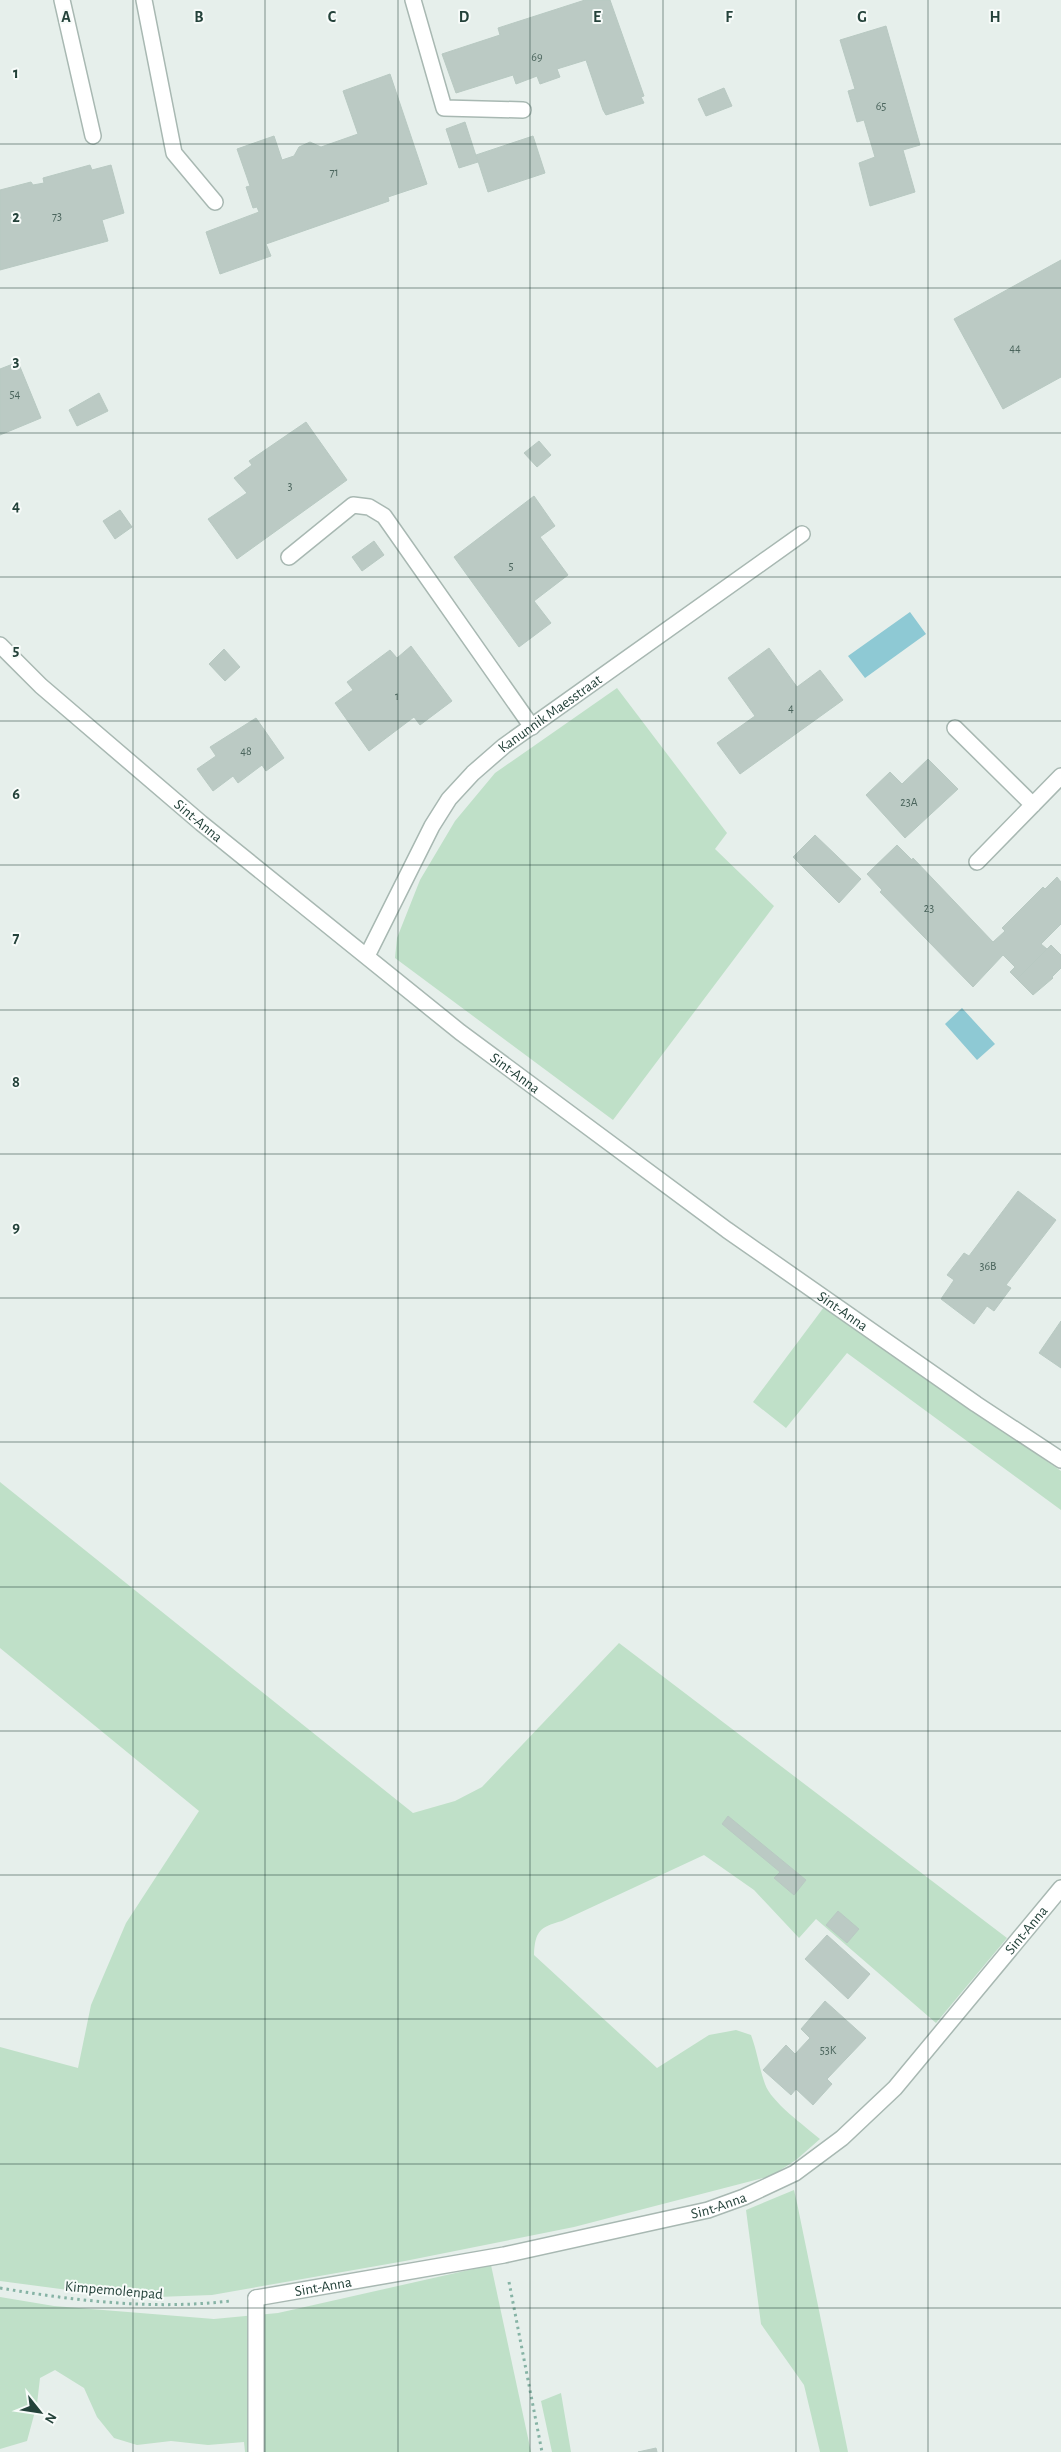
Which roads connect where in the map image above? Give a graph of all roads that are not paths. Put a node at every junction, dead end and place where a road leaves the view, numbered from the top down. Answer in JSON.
{"nodes":[{"id":1,"x":62,"y":0,"type":"edge"},
{"id":2,"x":144,"y":0,"type":"edge"},
{"id":3,"x":413,"y":0,"type":"edge"},
{"id":4,"x":523,"y":110,"type":"dead end"},
{"id":5,"x":94,"y":136,"type":"dead end"},
{"id":6,"x":215,"y":202,"type":"dead end"},
{"id":7,"x":802,"y":534,"type":"dead end"},
{"id":8,"x":289,"y":557,"type":"dead end"},
{"id":9,"x":0,"y":645,"type":"edge"},
{"id":10,"x":532,"y":727,"type":"junction"},
{"id":11,"x":955,"y":728,"type":"dead end"},
{"id":12,"x":1061,"y":776,"type":"edge"},
{"id":13,"x":1033,"y":805,"type":"junction"},
{"id":14,"x":977,"y":862,"type":"dead end"},
{"id":15,"x":367,"y":956,"type":"junction"},
{"id":16,"x":1061,"y":1460,"type":"edge"},
{"id":17,"x":1061,"y":1888,"type":"edge"},
{"id":18,"x":256,"y":2452,"type":"edge"}],
"edges":[{"from":1,"to":5,"type":"street"},
{"from":2,"to":6,"type":"street"},
{"from":3,"to":4,"type":"street"},
{"from":7,"to":10,"type":"street","name":"Kanunnik Maesstraat"},
{"from":8,"to":10,"type":"street"},
{"from":9,"to":15,"type":"street","name":"Sint-Anna"},
{"from":10,"to":15,"type":"street","name":"Kanunnik Maesstraat"},
{"from":11,"to":13,"type":"street"},
{"from":12,"to":13,"type":"street"},
{"from":13,"to":14,"type":"street"},
{"from":15,"to":16,"type":"street","name":"Sint-Anna"},
{"from":17,"to":18,"type":"street","name":"Sint-Anna"}]}
